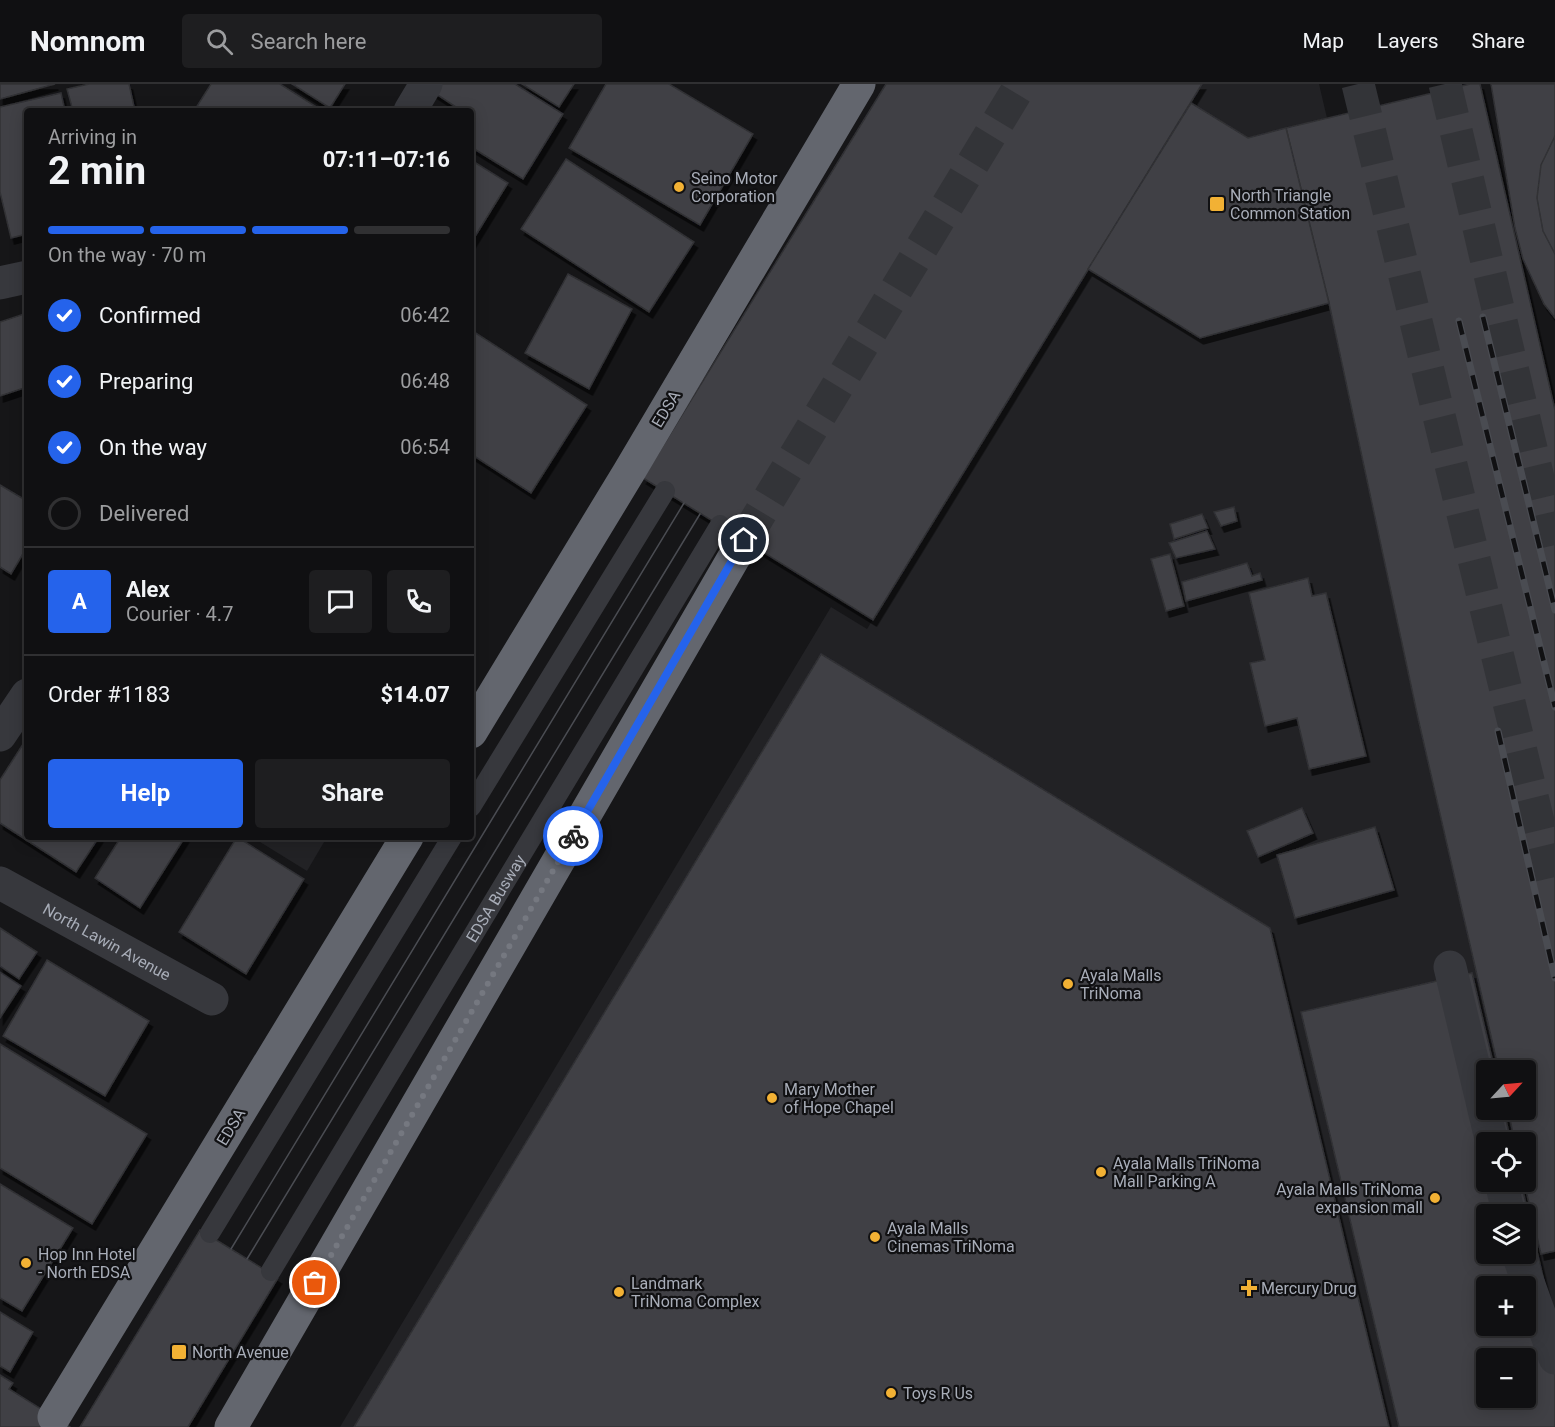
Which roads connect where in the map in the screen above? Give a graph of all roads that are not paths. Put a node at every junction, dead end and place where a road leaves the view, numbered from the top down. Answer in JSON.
{"nodes":[{"id":1,"x":426,"y":84,"type":"edge"},
{"id":2,"x":859,"y":84,"type":"edge"},
{"id":3,"x":412,"y":108,"type":"edge"},
{"id":4,"x":24,"y":278,"type":"edge"},
{"id":5,"x":0,"y":283,"type":"edge"},
{"id":6,"x":665,"y":491,"type":"dead end"},
{"id":7,"x":732,"y":533,"type":"joint"},
{"id":8,"x":24,"y":699,"type":"edge"},
{"id":9,"x":474,"y":727,"type":"edge"},
{"id":10,"x":0,"y":735,"type":"edge"},
{"id":11,"x":474,"y":802,"type":"edge"},
{"id":12,"x":405,"y":840,"type":"edge"},
{"id":13,"x":450,"y":840,"type":"edge"},
{"id":14,"x":0,"y":883,"type":"edge"},
{"id":15,"x":1450,"y":967,"type":"dead end"},
{"id":16,"x":212,"y":999,"type":"dead end"},
{"id":17,"x":1489,"y":1132,"type":"edge"},
{"id":18,"x":210,"y":1233,"type":"dead end"},
{"id":19,"x":1522,"y":1264,"type":"edge"},
{"id":20,"x":271,"y":1271,"type":"dead end"},
{"id":21,"x":1555,"y":1358,"type":"edge"},
{"id":22,"x":54,"y":1417,"type":"dead end"},
{"id":23,"x":231,"y":1427,"type":"edge"}],
"edges":[{"from":1,"to":3,"type":"street"},
{"from":2,"to":9,"type":"highway","name":"EDSA"},
{"from":4,"to":5,"type":"street"},
{"from":6,"to":11,"type":"lane"},
{"from":7,"to":20,"type":"lane","name":"EDSA Busway"},
{"from":7,"to":23,"type":"highway"},
{"from":8,"to":10,"type":"street"},
{"from":12,"to":22,"type":"highway","name":"EDSA"},
{"from":13,"to":18,"type":"lane"},
{"from":14,"to":16,"type":"street","name":"North Lawin Avenue"},
{"from":15,"to":17,"type":"street"},
{"from":19,"to":21,"type":"street"}]}
